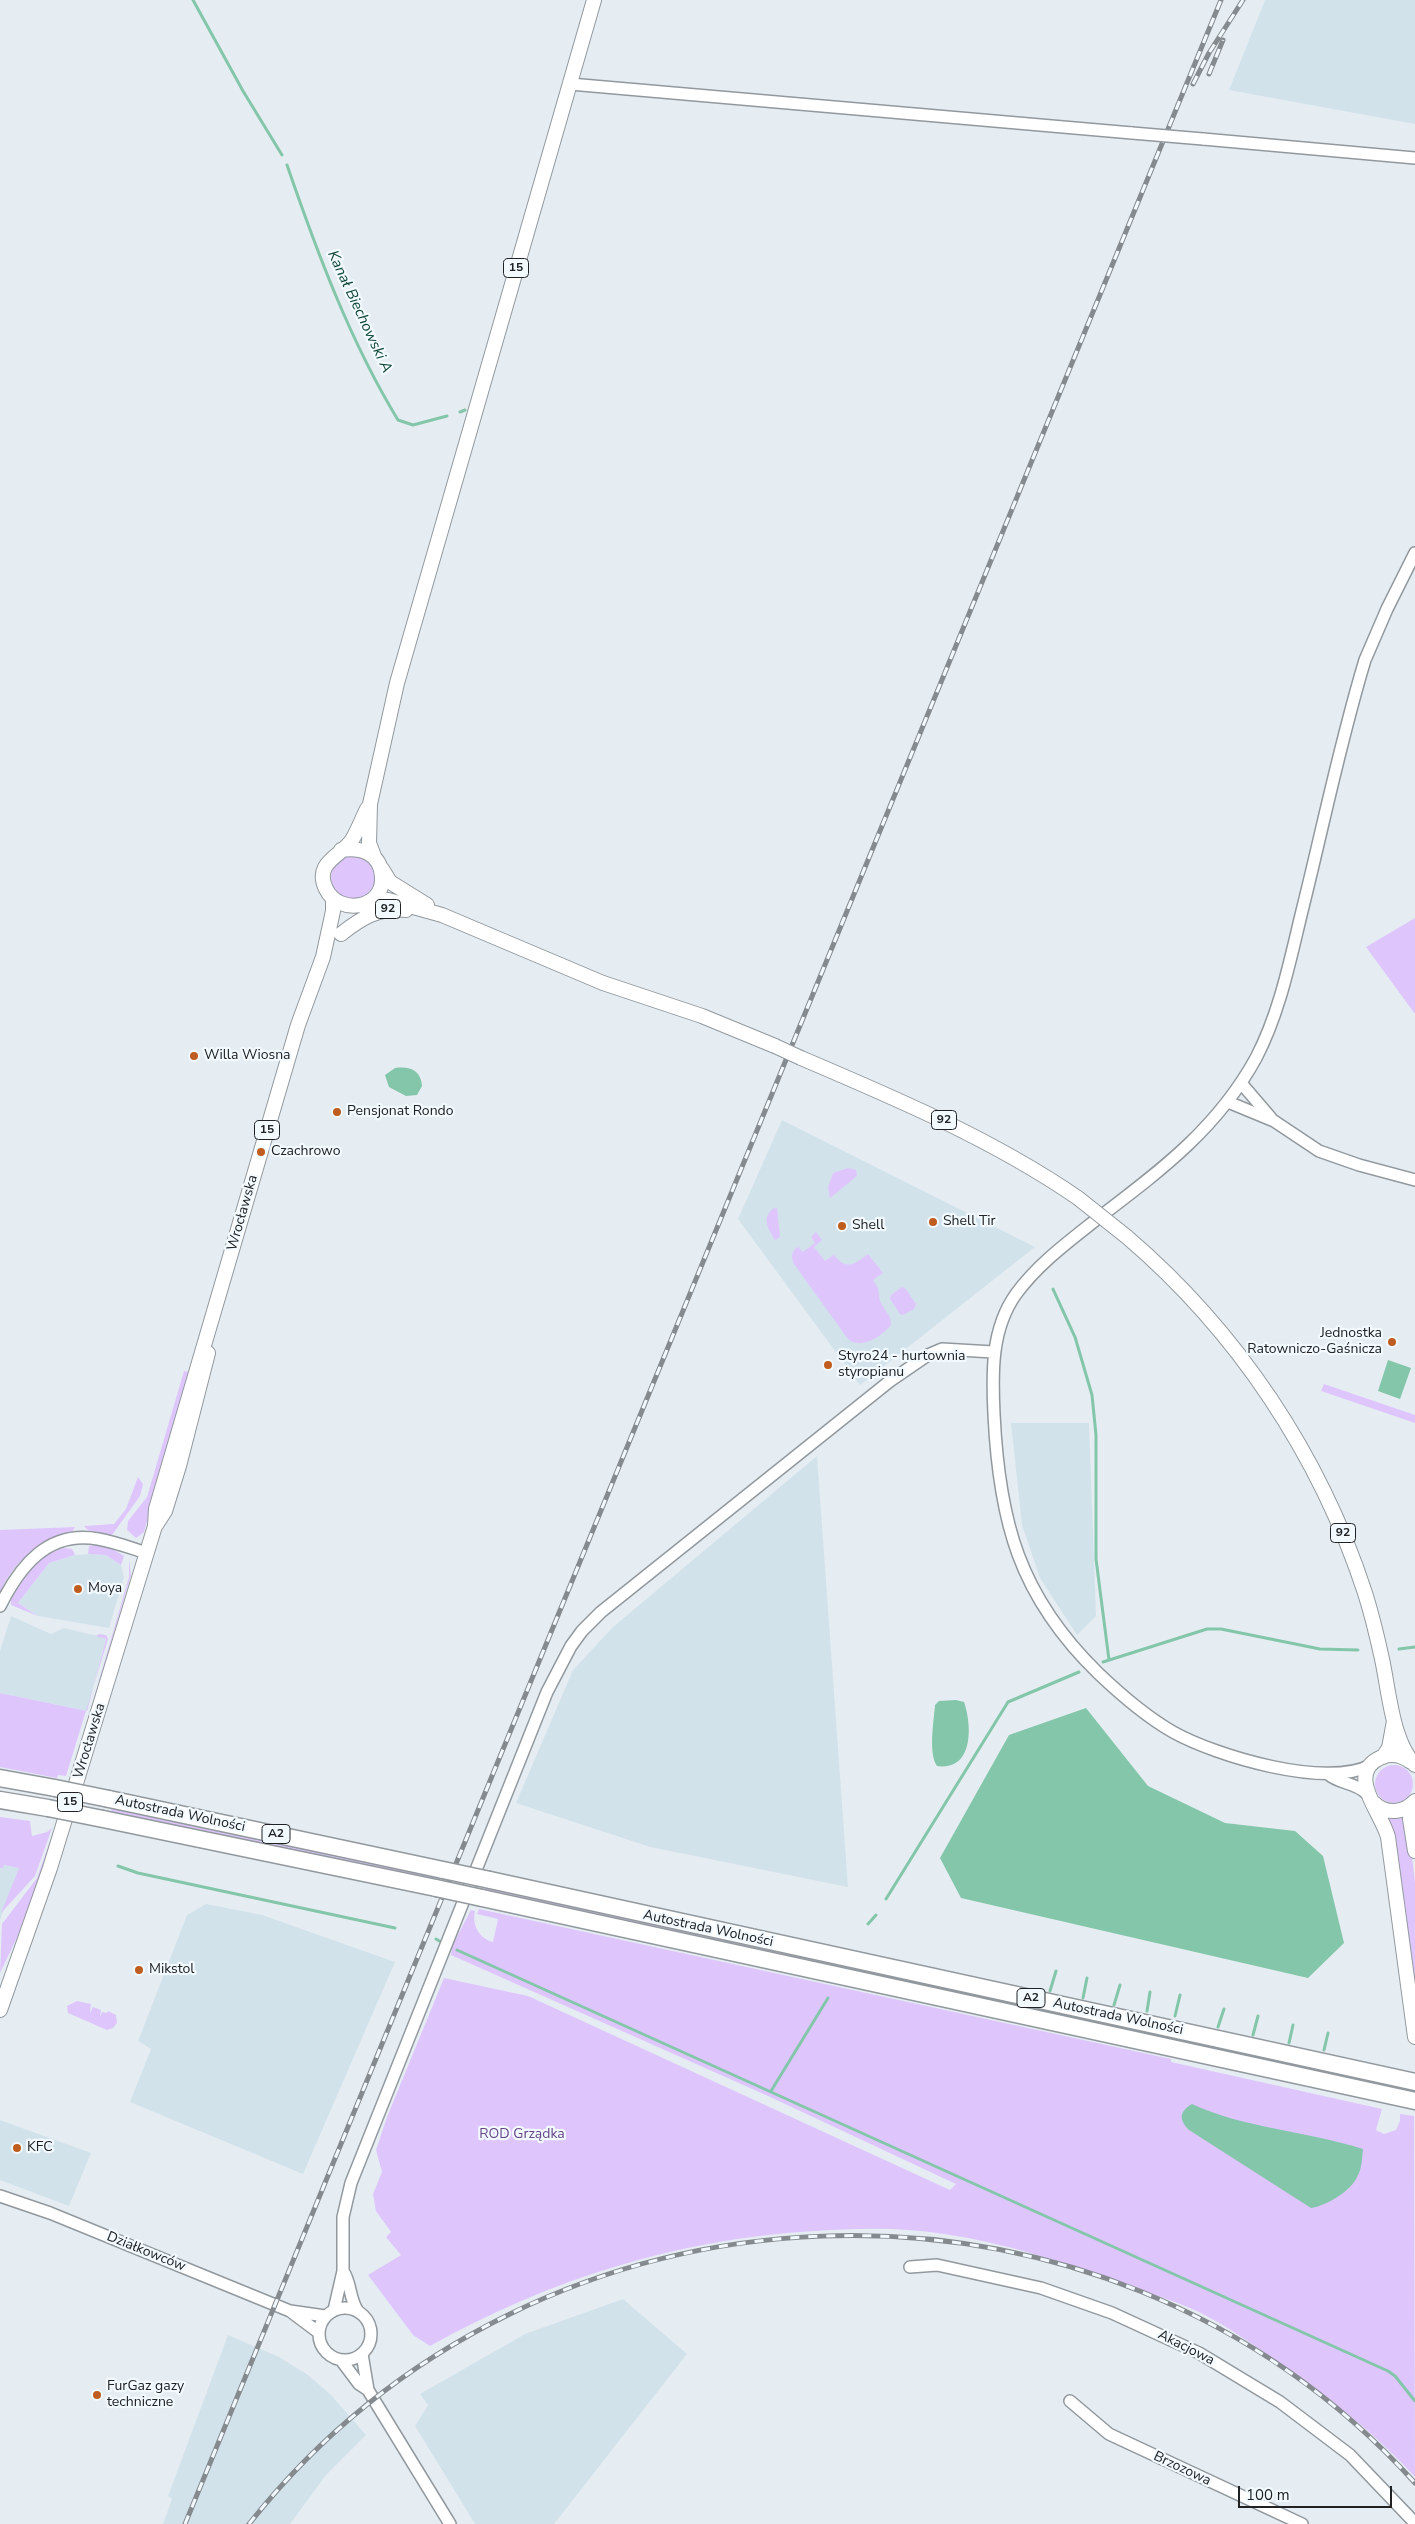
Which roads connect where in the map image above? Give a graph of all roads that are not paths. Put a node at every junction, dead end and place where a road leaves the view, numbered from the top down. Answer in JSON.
{"nodes":[{"id":1,"x":594,"y":0,"type":"edge"},
{"id":2,"x":570,"y":84,"type":"junction"},
{"id":3,"x":1415,"y":158,"type":"edge"},
{"id":4,"x":1415,"y":553,"type":"edge"},
{"id":5,"x":370,"y":804,"type":"junction"},
{"id":6,"x":341,"y":850,"type":"junction"},
{"id":7,"x":378,"y":862,"type":"junction"},
{"id":8,"x":333,"y":898,"type":"junction"},
{"id":9,"x":363,"y":904,"type":"junction"},
{"id":10,"x":442,"y":915,"type":"junction"},
{"id":11,"x":341,"y":934,"type":"junction"},
{"id":12,"x":323,"y":957,"type":"junction"},
{"id":13,"x":1241,"y":1084,"type":"junction"},
{"id":14,"x":1228,"y":1102,"type":"junction"},
{"id":15,"x":1274,"y":1121,"type":"junction"},
{"id":16,"x":1415,"y":1180,"type":"edge"},
{"id":17,"x":993,"y":1352,"type":"junction"},
{"id":18,"x":147,"y":1553,"type":"junction"},
{"id":19,"x":0,"y":1606,"type":"edge"},
{"id":20,"x":1394,"y":1720,"type":"junction"},
{"id":21,"x":1383,"y":1757,"type":"junction"},
{"id":22,"x":1413,"y":1764,"type":"edge"},
{"id":23,"x":1371,"y":1765,"type":"junction"},
{"id":24,"x":1328,"y":1774,"type":"junction"},
{"id":25,"x":0,"y":1778,"type":"edge"},
{"id":26,"x":1369,"y":1797,"type":"junction"},
{"id":27,"x":0,"y":1800,"type":"edge"},
{"id":28,"x":1413,"y":1802,"type":"edge"},
{"id":29,"x":1415,"y":1851,"type":"edge"},
{"id":30,"x":0,"y":2010,"type":"edge"},
{"id":31,"x":1415,"y":2037,"type":"edge"},
{"id":32,"x":1415,"y":2082,"type":"edge"},
{"id":33,"x":1415,"y":2101,"type":"edge"},
{"id":34,"x":0,"y":2196,"type":"edge"},
{"id":35,"x":910,"y":2267,"type":"dead end"},
{"id":36,"x":342,"y":2271,"type":"junction"},
{"id":37,"x":356,"y":2310,"type":"junction"},
{"id":38,"x":290,"y":2311,"type":"junction"},
{"id":39,"x":329,"y":2313,"type":"junction"},
{"id":40,"x":318,"y":2332,"type":"junction"},
{"id":41,"x":362,"y":2354,"type":"junction"},
{"id":42,"x":341,"y":2360,"type":"junction"},
{"id":43,"x":368,"y":2390,"type":"junction"},
{"id":44,"x":1070,"y":2401,"type":"dead end"},
{"id":45,"x":450,"y":2524,"type":"edge"},
{"id":46,"x":1302,"y":2524,"type":"edge"},
{"id":47,"x":1415,"y":2524,"type":"edge"}],
"edges":[{"from":1,"to":2,"type":"main road","number":"15"},
{"from":2,"to":3,"type":"street","bridge":true},
{"from":2,"to":5,"type":"main road","number":"15"},
{"from":4,"to":13,"type":"street"},
{"from":5,"to":6,"type":"main road","number":"15"},
{"from":5,"to":7,"type":"main road","number":"15"},
{"from":6,"to":7,"type":"main road"},
{"from":6,"to":8,"type":"main road","number":"15"},
{"from":7,"to":9,"type":"main road","number":"15"},
{"from":7,"to":10,"type":"main road","number":"92"},
{"from":8,"to":9,"type":"main road"},
{"from":8,"to":12,"type":"main road","name":"Wrocławska","number":"15"},
{"from":9,"to":10,"type":"main road","number":"92"},
{"from":9,"to":11,"type":"main road","name":"Wrocławska","number":"15"},
{"from":10,"to":11,"type":"main road","number":"92"},
{"from":10,"to":20,"type":"main road","number":"92","bridge":true},
{"from":11,"to":12,"type":"main road","name":"Wrocławska","number":"15"},
{"from":12,"to":18,"type":"main road","name":"Wrocławska","number":"15"},
{"from":13,"to":14,"type":"street"},
{"from":13,"to":15,"type":"street"},
{"from":14,"to":15,"type":"street"},
{"from":14,"to":17,"type":"street"},
{"from":15,"to":16,"type":"street"},
{"from":17,"to":24,"type":"street"},
{"from":17,"to":36,"type":"street"},
{"from":18,"to":19,"type":"street"},
{"from":18,"to":30,"type":"main road","name":"Wrocławska","number":"15"},
{"from":20,"to":21,"type":"main road","number":"92"},
{"from":20,"to":22,"type":"main road","number":"92"},
{"from":21,"to":22,"type":"main road","number":"92"},
{"from":21,"to":23,"type":"main road"},
{"from":23,"to":24,"type":"street"},
{"from":23,"to":26,"type":"main road"},
{"from":24,"to":26,"type":"street"},
{"from":25,"to":32,"type":"highway","name":"Autostrada Wolności","number":"A2","bridge":true},
{"from":26,"to":28,"type":"main road"},
{"from":26,"to":31,"type":"main road"},
{"from":27,"to":33,"type":"highway","name":"Autostrada Wolności","number":"A2","bridge":true},
{"from":28,"to":29,"type":"main road"},
{"from":34,"to":38,"type":"street","name":"Działkowców"},
{"from":35,"to":47,"type":"street","name":"Akacjowa"},
{"from":36,"to":37,"type":"street"},
{"from":36,"to":39,"type":"street"},
{"from":37,"to":39,"type":"street"},
{"from":37,"to":41,"type":"street"},
{"from":38,"to":39,"type":"street","name":"Działkowców"},
{"from":38,"to":40,"type":"street","name":"Działkowców"},
{"from":39,"to":40,"type":"street"},
{"from":40,"to":42,"type":"street"},
{"from":41,"to":42,"type":"street"},
{"from":41,"to":43,"type":"street"},
{"from":42,"to":43,"type":"street"},
{"from":43,"to":45,"type":"street"},
{"from":44,"to":46,"type":"street","name":"Brzozowa"}]}
